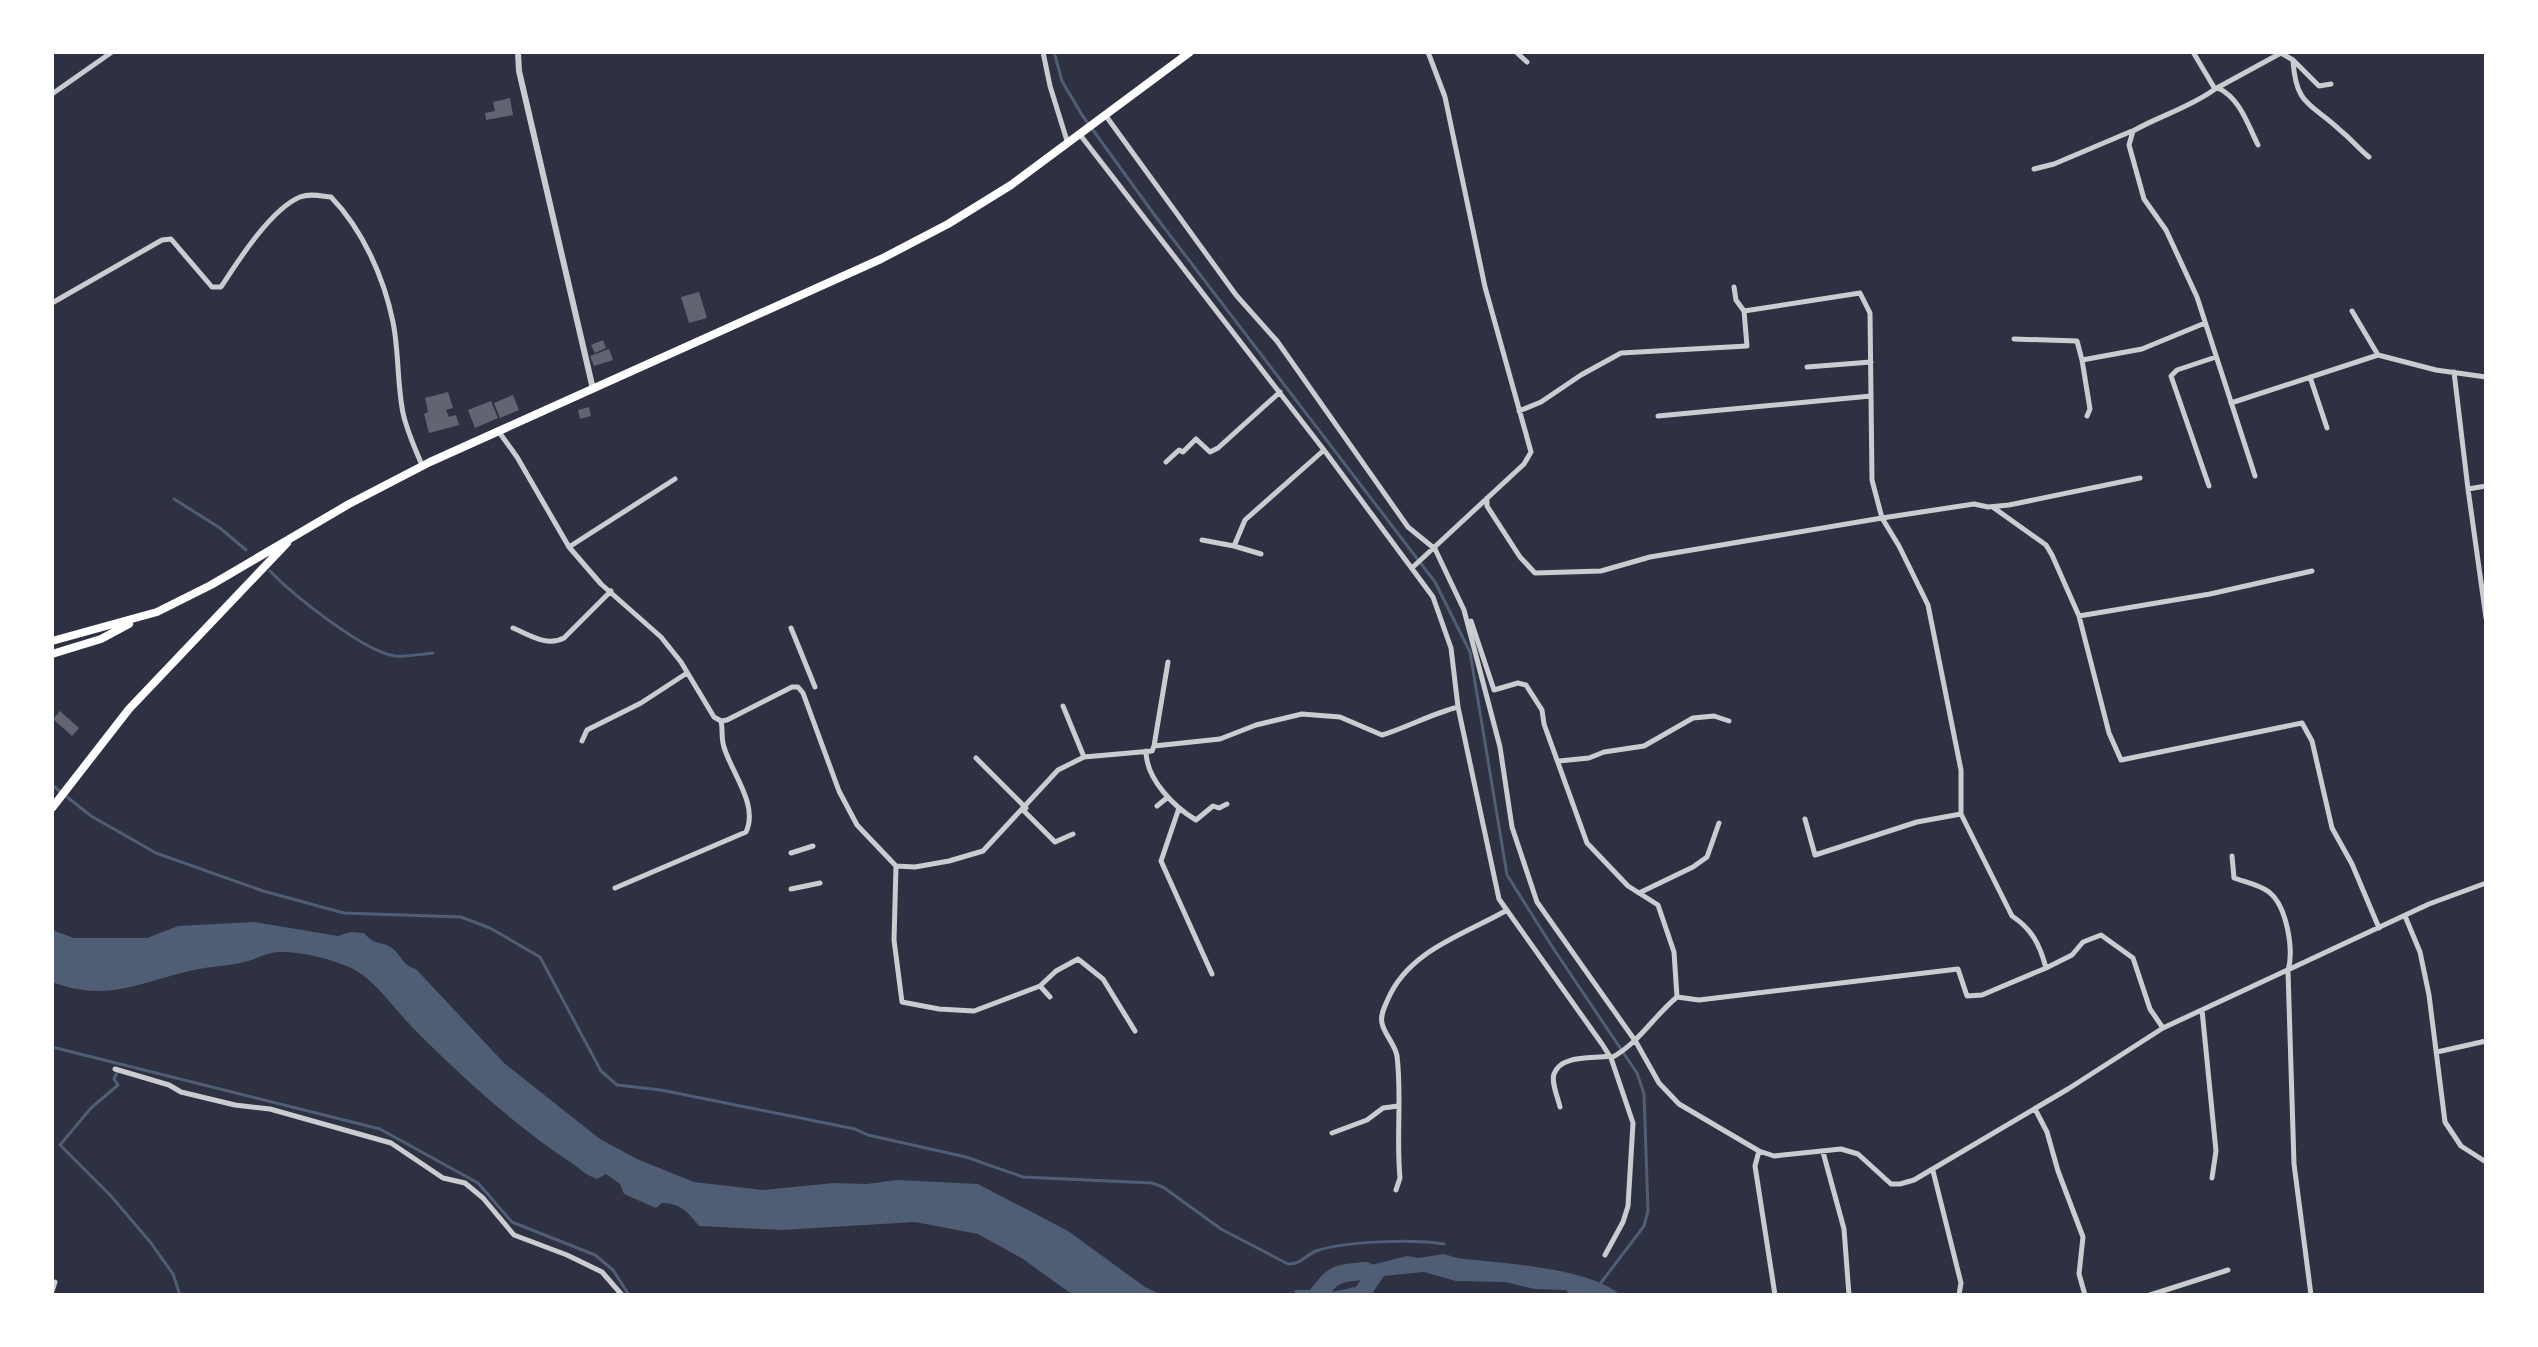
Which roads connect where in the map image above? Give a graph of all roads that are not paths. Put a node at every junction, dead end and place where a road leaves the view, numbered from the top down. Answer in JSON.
{"nodes":[{"id":1,"x":112,"y":52,"type":"edge"},
{"id":2,"x":518,"y":52,"type":"edge"},
{"id":3,"x":1043,"y":52,"type":"edge"},
{"id":4,"x":1190,"y":52,"type":"edge"},
{"id":5,"x":1428,"y":52,"type":"edge"},
{"id":6,"x":1516,"y":52,"type":"edge"},
{"id":7,"x":2193,"y":52,"type":"edge"},
{"id":8,"x":2293,"y":60,"type":"junction"},
{"id":9,"x":1527,"y":62,"type":"dead end"},
{"id":10,"x":2331,"y":84,"type":"dead end"},
{"id":11,"x":2216,"y":88,"type":"junction"},
{"id":12,"x":52,"y":94,"type":"edge"},
{"id":13,"x":1106,"y":116,"type":"junction"},
{"id":14,"x":2133,"y":131,"type":"junction"},
{"id":15,"x":1081,"y":136,"type":"junction"},
{"id":16,"x":1068,"y":145,"type":"junction"},
{"id":17,"x":2258,"y":145,"type":"dead end"},
{"id":18,"x":2369,"y":157,"type":"dead end"},
{"id":19,"x":2034,"y":169,"type":"dead end"},
{"id":20,"x":1734,"y":287,"type":"dead end"},
{"id":21,"x":52,"y":303,"type":"edge"},
{"id":22,"x":1744,"y":311,"type":"junction"},
{"id":23,"x":2352,"y":311,"type":"dead end"},
{"id":24,"x":2205,"y":323,"type":"junction"},
{"id":25,"x":1878,"y":338,"type":"dead end"},
{"id":26,"x":2014,"y":339,"type":"dead end"},
{"id":27,"x":1871,"y":352,"type":"junction"},
{"id":28,"x":2378,"y":355,"type":"junction"},
{"id":29,"x":2216,"y":357,"type":"junction"},
{"id":30,"x":2082,"y":360,"type":"junction"},
{"id":31,"x":1871,"y":362,"type":"junction"},
{"id":32,"x":1807,"y":367,"type":"dead end"},
{"id":33,"x":2454,"y":372,"type":"junction"},
{"id":34,"x":2310,"y":377,"type":"junction"},
{"id":35,"x":2486,"y":377,"type":"edge"},
{"id":36,"x":593,"y":389,"type":"junction"},
{"id":37,"x":1280,"y":392,"type":"junction"},
{"id":38,"x":1871,"y":396,"type":"junction"},
{"id":39,"x":2231,"y":403,"type":"junction"},
{"id":40,"x":1519,"y":411,"type":"junction"},
{"id":41,"x":1658,"y":416,"type":"dead end"},
{"id":42,"x":2087,"y":416,"type":"dead end"},
{"id":43,"x":2327,"y":428,"type":"dead end"},
{"id":44,"x":498,"y":431,"type":"junction"},
{"id":45,"x":1324,"y":450,"type":"junction"},
{"id":46,"x":1166,"y":462,"type":"dead end"},
{"id":47,"x":423,"y":466,"type":"junction"},
{"id":48,"x":2255,"y":476,"type":"dead end"},
{"id":49,"x":2140,"y":478,"type":"dead end"},
{"id":50,"x":675,"y":479,"type":"dead end"},
{"id":51,"x":2209,"y":486,"type":"dead end"},
{"id":52,"x":2486,"y":486,"type":"edge"},
{"id":53,"x":2468,"y":489,"type":"junction"},
{"id":54,"x":1487,"y":498,"type":"junction"},
{"id":55,"x":1992,"y":507,"type":"junction"},
{"id":56,"x":1882,"y":518,"type":"junction"},
{"id":57,"x":292,"y":537,"type":"junction"},
{"id":58,"x":1202,"y":540,"type":"dead end"},
{"id":59,"x":1234,"y":546,"type":"junction"},
{"id":60,"x":569,"y":547,"type":"junction"},
{"id":61,"x":1435,"y":549,"type":"junction"},
{"id":62,"x":1261,"y":554,"type":"dead end"},
{"id":63,"x":1415,"y":565,"type":"junction"},
{"id":64,"x":2312,"y":571,"type":"dead end"},
{"id":65,"x":611,"y":591,"type":"junction"},
{"id":66,"x":1464,"y":610,"type":"junction"},
{"id":67,"x":2079,"y":616,"type":"junction"},
{"id":68,"x":2486,"y":618,"type":"edge"},
{"id":69,"x":136,"y":619,"type":"junction"},
{"id":70,"x":513,"y":628,"type":"dead end"},
{"id":71,"x":791,"y":628,"type":"dead end"},
{"id":72,"x":52,"y":641,"type":"edge"},
{"id":73,"x":52,"y":654,"type":"edge"},
{"id":74,"x":1168,"y":662,"type":"dead end"},
{"id":75,"x":687,"y":673,"type":"junction"},
{"id":76,"x":815,"y":687,"type":"dead end"},
{"id":77,"x":1063,"y":706,"type":"dead end"},
{"id":78,"x":1458,"y":707,"type":"junction"},
{"id":79,"x":721,"y":721,"type":"junction"},
{"id":80,"x":1729,"y":721,"type":"dead end"},
{"id":81,"x":582,"y":741,"type":"dead end"},
{"id":82,"x":1154,"y":746,"type":"junction"},
{"id":83,"x":1146,"y":751,"type":"junction"},
{"id":84,"x":1084,"y":757,"type":"junction"},
{"id":85,"x":976,"y":758,"type":"dead end"},
{"id":86,"x":1559,"y":761,"type":"junction"},
{"id":87,"x":1168,"y":797,"type":"junction"},
{"id":88,"x":1227,"y":804,"type":"dead end"},
{"id":89,"x":1157,"y":806,"type":"dead end"},
{"id":90,"x":52,"y":808,"type":"edge"},
{"id":91,"x":1179,"y":808,"type":"junction"},
{"id":92,"x":1024,"y":809,"type":"junction"},
{"id":93,"x":1961,"y":814,"type":"junction"},
{"id":94,"x":1805,"y":819,"type":"dead end"},
{"id":95,"x":1719,"y":823,"type":"dead end"},
{"id":96,"x":1073,"y":834,"type":"dead end"},
{"id":97,"x":813,"y":846,"type":"dead end"},
{"id":98,"x":791,"y":853,"type":"dead end"},
{"id":99,"x":2232,"y":856,"type":"dead end"},
{"id":100,"x":896,"y":866,"type":"junction"},
{"id":101,"x":820,"y":883,"type":"dead end"},
{"id":102,"x":2486,"y":883,"type":"edge"},
{"id":103,"x":615,"y":888,"type":"dead end"},
{"id":104,"x":791,"y":889,"type":"dead end"},
{"id":105,"x":1639,"y":893,"type":"junction"},
{"id":106,"x":1507,"y":910,"type":"junction"},
{"id":107,"x":2405,"y":916,"type":"junction"},
{"id":108,"x":2379,"y":928,"type":"junction"},
{"id":109,"x":2046,"y":968,"type":"junction"},
{"id":110,"x":2288,"y":971,"type":"junction"},
{"id":111,"x":1212,"y":974,"type":"dead end"},
{"id":112,"x":1040,"y":986,"type":"junction"},
{"id":113,"x":1050,"y":997,"type":"dead end"},
{"id":114,"x":1677,"y":997,"type":"junction"},
{"id":115,"x":2202,"y":1010,"type":"junction"},
{"id":116,"x":2163,"y":1028,"type":"junction"},
{"id":117,"x":1135,"y":1031,"type":"dead end"},
{"id":118,"x":2486,"y":1041,"type":"edge"},
{"id":119,"x":1636,"y":1042,"type":"junction"},
{"id":120,"x":2437,"y":1052,"type":"junction"},
{"id":121,"x":1610,"y":1057,"type":"junction"},
{"id":122,"x":115,"y":1069,"type":"dead end"},
{"id":123,"x":1398,"y":1106,"type":"junction"},
{"id":124,"x":1560,"y":1107,"type":"dead end"},
{"id":125,"x":2035,"y":1109,"type":"junction"},
{"id":126,"x":1332,"y":1133,"type":"dead end"},
{"id":127,"x":1759,"y":1151,"type":"junction"},
{"id":128,"x":1823,"y":1152,"type":"junction"},
{"id":129,"x":2486,"y":1162,"type":"edge"},
{"id":130,"x":1933,"y":1171,"type":"junction"},
{"id":131,"x":2212,"y":1178,"type":"dead end"},
{"id":132,"x":1396,"y":1190,"type":"dead end"},
{"id":133,"x":1605,"y":1255,"type":"dead end"},
{"id":134,"x":2228,"y":1270,"type":"dead end"},
{"id":135,"x":55,"y":1282,"type":"dead end"},
{"id":136,"x":52,"y":1291,"type":"edge"},
{"id":137,"x":622,"y":1295,"type":"edge"},
{"id":138,"x":1775,"y":1295,"type":"edge"},
{"id":139,"x":1849,"y":1295,"type":"edge"},
{"id":140,"x":1959,"y":1295,"type":"edge"},
{"id":141,"x":2085,"y":1295,"type":"edge"},
{"id":142,"x":2150,"y":1295,"type":"edge"},
{"id":143,"x":2311,"y":1295,"type":"edge"}],
"edges":[{"from":1,"to":12,"type":"street"},
{"from":2,"to":36,"type":"street"},
{"from":3,"to":16,"type":"street"},
{"from":4,"to":13,"type":"main road"},
{"from":5,"to":40,"type":"street"},
{"from":6,"to":9,"type":"street"},
{"from":7,"to":11,"type":"street"},
{"from":8,"to":10,"type":"street"},
{"from":8,"to":11,"type":"street"},
{"from":8,"to":18,"type":"street"},
{"from":11,"to":14,"type":"street"},
{"from":11,"to":17,"type":"street"},
{"from":13,"to":15,"type":"main road"},
{"from":13,"to":61,"type":"street"},
{"from":14,"to":19,"type":"street"},
{"from":14,"to":24,"type":"street"},
{"from":15,"to":16,"type":"main road"},
{"from":15,"to":37,"type":"street"},
{"from":16,"to":36,"type":"main road"},
{"from":20,"to":22,"type":"street"},
{"from":21,"to":47,"type":"street"},
{"from":22,"to":27,"type":"street"},
{"from":22,"to":40,"type":"street"},
{"from":23,"to":28,"type":"street"},
{"from":24,"to":29,"type":"street"},
{"from":24,"to":30,"type":"street"},
{"from":25,"to":27,"type":"street"},
{"from":26,"to":30,"type":"street"},
{"from":27,"to":31,"type":"street"},
{"from":28,"to":33,"type":"street"},
{"from":28,"to":34,"type":"street"},
{"from":29,"to":39,"type":"street"},
{"from":29,"to":51,"type":"street"},
{"from":30,"to":42,"type":"street"},
{"from":31,"to":32,"type":"street"},
{"from":31,"to":38,"type":"street"},
{"from":33,"to":35,"type":"street"},
{"from":33,"to":53,"type":"street"},
{"from":34,"to":39,"type":"street"},
{"from":34,"to":43,"type":"street"},
{"from":36,"to":44,"type":"main road"},
{"from":37,"to":45,"type":"street"},
{"from":37,"to":46,"type":"street"},
{"from":38,"to":41,"type":"street"},
{"from":38,"to":56,"type":"street"},
{"from":39,"to":48,"type":"street"},
{"from":40,"to":54,"type":"street"},
{"from":44,"to":47,"type":"main road"},
{"from":44,"to":60,"type":"street"},
{"from":45,"to":59,"type":"street"},
{"from":45,"to":63,"type":"street"},
{"from":47,"to":57,"type":"main road"},
{"from":49,"to":55,"type":"street"},
{"from":50,"to":60,"type":"street"},
{"from":52,"to":53,"type":"street"},
{"from":53,"to":68,"type":"street"},
{"from":54,"to":56,"type":"street"},
{"from":54,"to":61,"type":"street"},
{"from":55,"to":56,"type":"street"},
{"from":55,"to":67,"type":"street"},
{"from":56,"to":93,"type":"street"},
{"from":57,"to":69,"type":"main road"},
{"from":57,"to":90,"type":"main road"},
{"from":58,"to":59,"type":"street"},
{"from":59,"to":62,"type":"street"},
{"from":60,"to":65,"type":"street"},
{"from":61,"to":63,"type":"street"},
{"from":61,"to":66,"type":"street"},
{"from":63,"to":78,"type":"street"},
{"from":64,"to":67,"type":"street"},
{"from":65,"to":70,"type":"street"},
{"from":65,"to":75,"type":"street"},
{"from":66,"to":86,"type":"street"},
{"from":66,"to":119,"type":"street"},
{"from":67,"to":108,"type":"street"},
{"from":69,"to":72,"type":"main road"},
{"from":69,"to":73,"type":"main road"},
{"from":71,"to":76,"type":"street"},
{"from":74,"to":82,"type":"street"},
{"from":75,"to":79,"type":"street"},
{"from":75,"to":81,"type":"street"},
{"from":77,"to":84,"type":"street"},
{"from":78,"to":82,"type":"street"},
{"from":78,"to":106,"type":"street"},
{"from":79,"to":100,"type":"street"},
{"from":79,"to":103,"type":"street"},
{"from":80,"to":86,"type":"street"},
{"from":82,"to":83,"type":"street"},
{"from":83,"to":84,"type":"street"},
{"from":83,"to":87,"type":"street"},
{"from":84,"to":92,"type":"street"},
{"from":85,"to":92,"type":"street"},
{"from":86,"to":105,"type":"street"},
{"from":87,"to":89,"type":"street"},
{"from":87,"to":91,"type":"street"},
{"from":88,"to":91,"type":"street"},
{"from":91,"to":111,"type":"street"},
{"from":92,"to":96,"type":"street"},
{"from":92,"to":100,"type":"street"},
{"from":93,"to":94,"type":"street"},
{"from":93,"to":109,"type":"street"},
{"from":95,"to":105,"type":"street"},
{"from":97,"to":98,"type":"street"},
{"from":99,"to":110,"type":"street"},
{"from":100,"to":112,"type":"street"},
{"from":101,"to":104,"type":"street"},
{"from":102,"to":107,"type":"street"},
{"from":105,"to":114,"type":"street"},
{"from":106,"to":121,"type":"street"},
{"from":106,"to":123,"type":"street"},
{"from":107,"to":108,"type":"street"},
{"from":107,"to":120,"type":"street"},
{"from":108,"to":110,"type":"street"},
{"from":109,"to":114,"type":"street"},
{"from":109,"to":116,"type":"street"},
{"from":110,"to":115,"type":"street"},
{"from":110,"to":143,"type":"street"},
{"from":112,"to":113,"type":"street"},
{"from":112,"to":117,"type":"street"},
{"from":114,"to":119,"type":"street"},
{"from":115,"to":116,"type":"street"},
{"from":115,"to":131,"type":"street"},
{"from":116,"to":125,"type":"street"},
{"from":118,"to":120,"type":"street"},
{"from":119,"to":121,"type":"street"},
{"from":119,"to":127,"type":"street"},
{"from":120,"to":129,"type":"street"},
{"from":121,"to":124,"type":"street"},
{"from":121,"to":133,"type":"street"},
{"from":122,"to":137,"type":"street"},
{"from":123,"to":126,"type":"street"},
{"from":123,"to":132,"type":"street"},
{"from":125,"to":130,"type":"street"},
{"from":125,"to":141,"type":"street"},
{"from":127,"to":128,"type":"street"},
{"from":127,"to":138,"type":"street"},
{"from":128,"to":130,"type":"street"},
{"from":128,"to":139,"type":"street"},
{"from":130,"to":140,"type":"street"},
{"from":134,"to":142,"type":"street"},
{"from":135,"to":136,"type":"street"}]}
